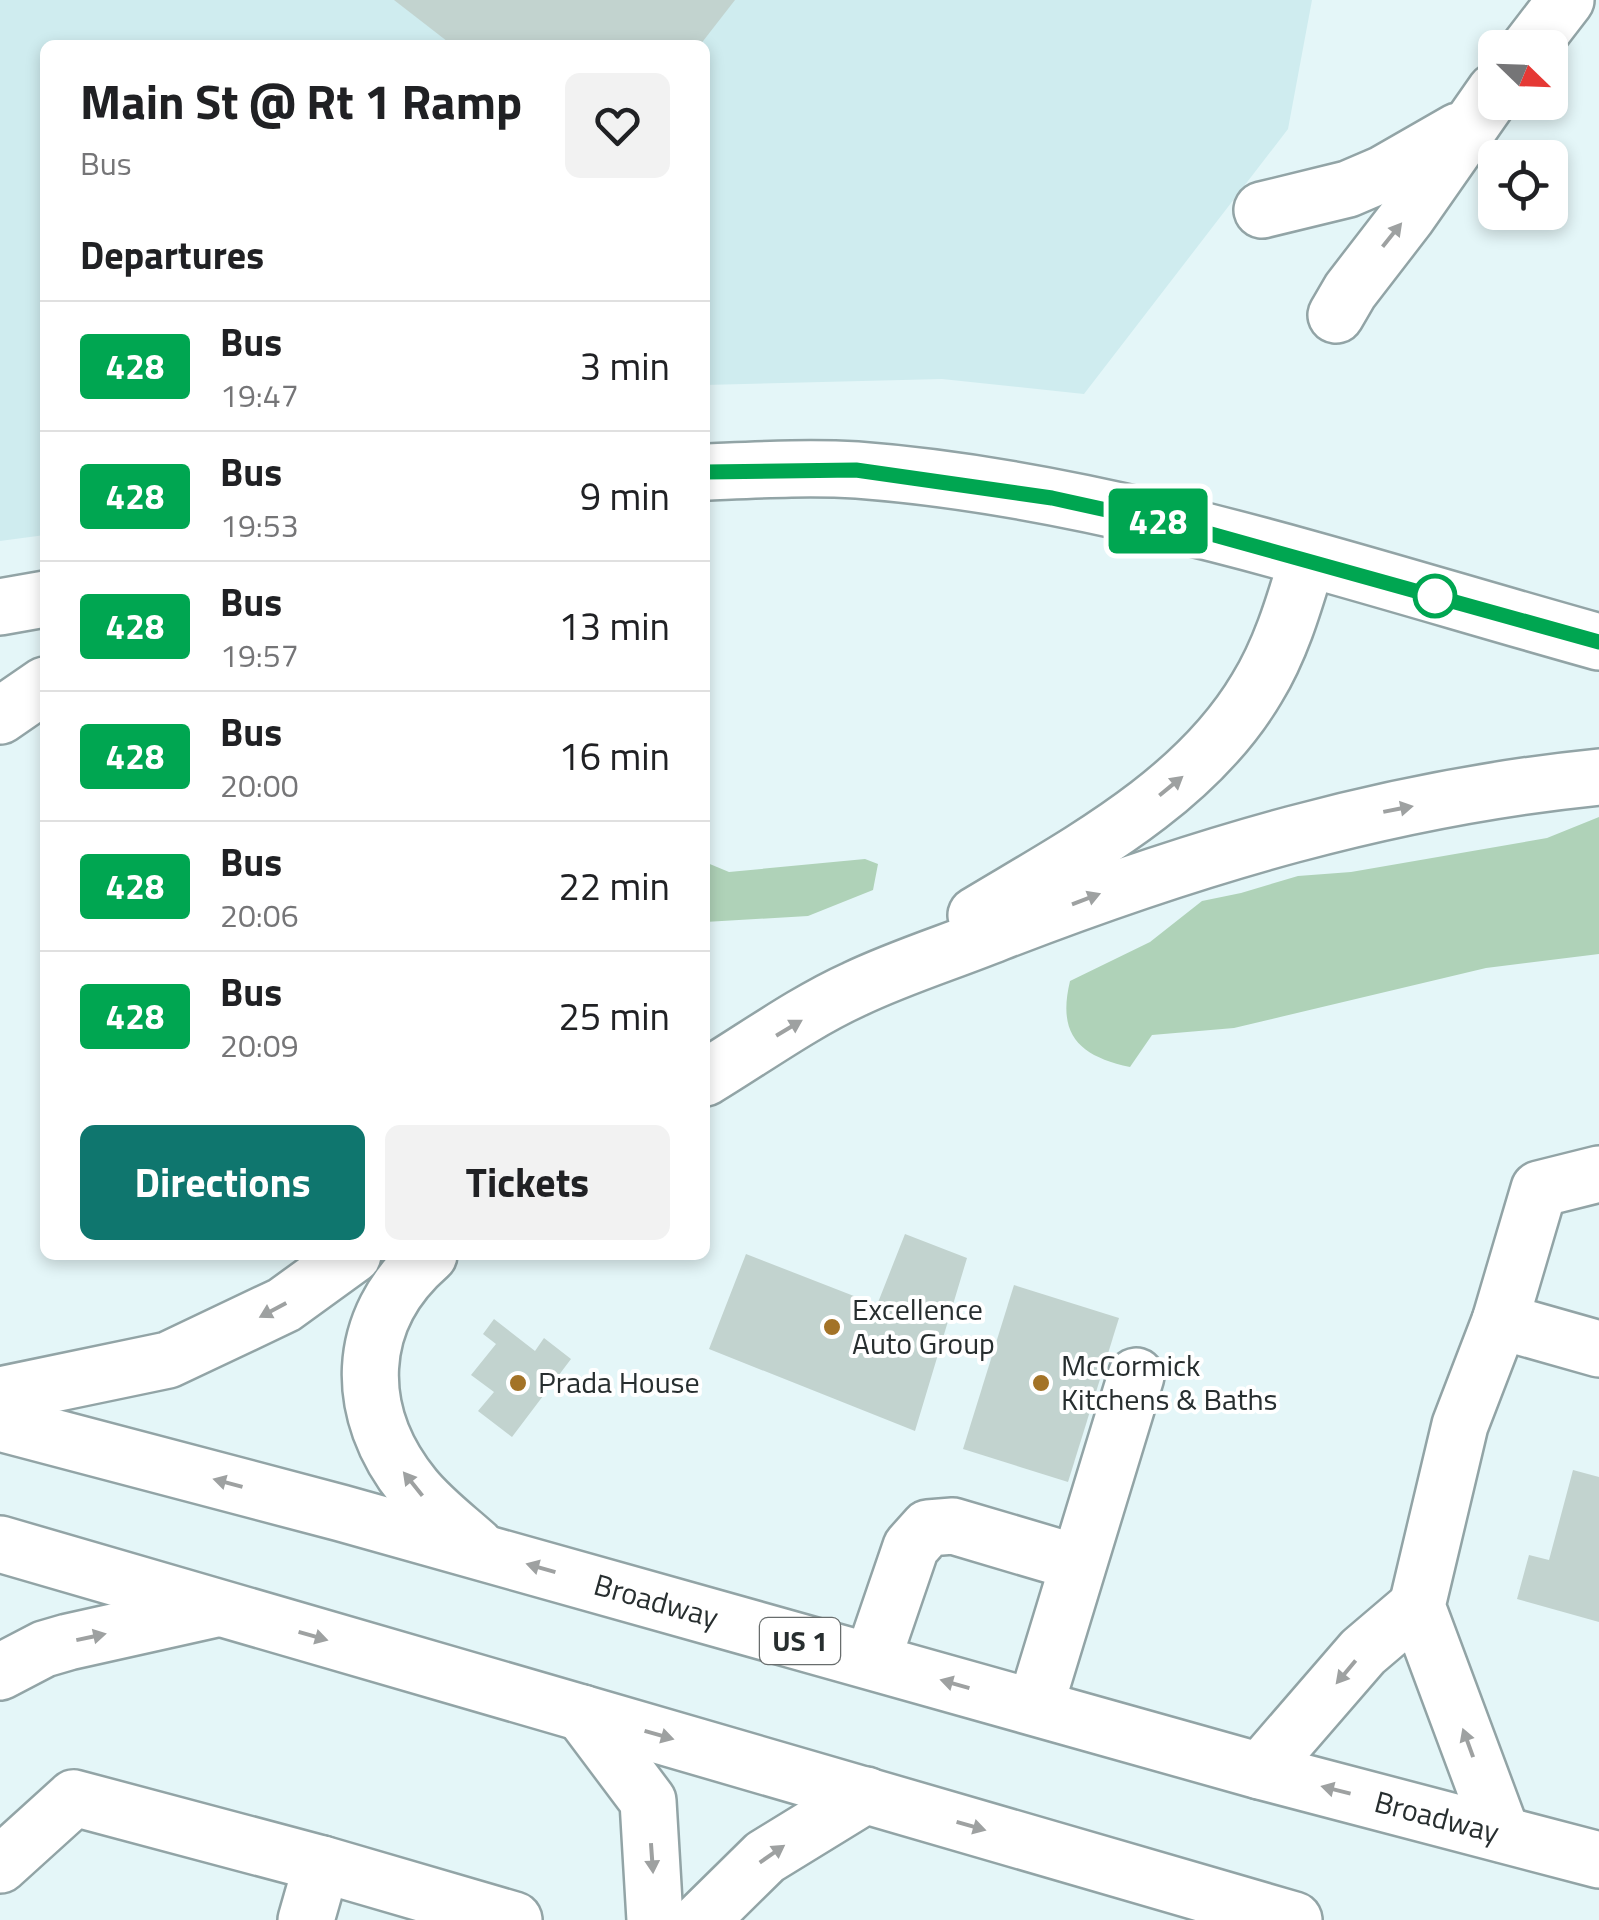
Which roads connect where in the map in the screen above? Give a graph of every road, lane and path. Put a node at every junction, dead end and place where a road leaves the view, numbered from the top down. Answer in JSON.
{"nodes":[{"id":1,"x":1566,"y":0,"type":"edge"},
{"id":2,"x":1542,"y":30,"type":"edge"},
{"id":3,"x":1478,"y":111,"type":"edge"},
{"id":4,"x":1478,"y":114,"type":"edge"},
{"id":5,"x":1262,"y":210,"type":"dead end"},
{"id":6,"x":1336,"y":315,"type":"dead end"},
{"id":7,"x":710,"y":472,"type":"edge"},
{"id":8,"x":1307,"y":561,"type":"junction"},
{"id":9,"x":40,"y":600,"type":"edge"},
{"id":10,"x":0,"y":607,"type":"edge"},
{"id":11,"x":1599,"y":642,"type":"edge"},
{"id":12,"x":40,"y":688,"type":"edge"},
{"id":13,"x":0,"y":716,"type":"edge"},
{"id":14,"x":1599,"y":777,"type":"edge"},
{"id":15,"x":853,"y":989,"type":"junction"},
{"id":16,"x":710,"y":1075,"type":"edge"},
{"id":17,"x":1599,"y":1174,"type":"edge"},
{"id":18,"x":347,"y":1260,"type":"edge"},
{"id":19,"x":423,"y":1260,"type":"edge"},
{"id":20,"x":1500,"y":1321,"type":"junction"},
{"id":21,"x":1599,"y":1349,"type":"edge"},
{"id":22,"x":1136,"y":1376,"type":"dead end"},
{"id":23,"x":0,"y":1396,"type":"edge"},
{"id":24,"x":0,"y":1423,"type":"edge"},
{"id":25,"x":0,"y":1544,"type":"edge"},
{"id":26,"x":482,"y":1552,"type":"junction"},
{"id":27,"x":1078,"y":1563,"type":"junction"},
{"id":28,"x":1417,"y":1606,"type":"junction"},
{"id":29,"x":219,"y":1608,"type":"junction"},
{"id":30,"x":872,"y":1661,"type":"junction"},
{"id":31,"x":0,"y":1672,"type":"edge"},
{"id":32,"x":1035,"y":1707,"type":"junction"},
{"id":33,"x":582,"y":1713,"type":"junction"},
{"id":34,"x":1260,"y":1771,"type":"junction"},
{"id":35,"x":866,"y":1795,"type":"junction"},
{"id":36,"x":1502,"y":1834,"type":"junction"},
{"id":37,"x":1599,"y":1860,"type":"edge"},
{"id":38,"x":322,"y":1864,"type":"junction"},
{"id":39,"x":0,"y":1865,"type":"edge"},
{"id":40,"x":306,"y":1920,"type":"edge"},
{"id":41,"x":514,"y":1920,"type":"edge"},
{"id":42,"x":656,"y":1920,"type":"edge"},
{"id":43,"x":701,"y":1920,"type":"edge"},
{"id":44,"x":1294,"y":1920,"type":"edge"}],
"edges":[{"from":1,"to":2,"type":"main road"},
{"from":3,"to":5,"type":"main road"},
{"from":6,"to":4,"type":"main road","one_way":true},
{"from":7,"to":8,"type":"main road"},
{"from":8,"to":11,"type":"main road"},
{"from":15,"to":8,"type":"main road","one_way":true},
{"from":9,"to":10,"type":"main road"},
{"from":12,"to":13,"type":"main road"},
{"from":15,"to":14,"type":"main road","one_way":true},
{"from":16,"to":15,"type":"main road","one_way":true},
{"from":17,"to":20,"type":"main road"},
{"from":18,"to":23,"type":"main road","one_way":true},
{"from":26,"to":19,"type":"main road","one_way":true},
{"from":20,"to":21,"type":"main road"},
{"from":20,"to":28,"type":"main road"},
{"from":22,"to":27,"type":"main road"},
{"from":26,"to":24,"type":"main road","name":"Broadway","number":"US 1","one_way":true},
{"from":25,"to":29,"type":"main road"},
{"from":30,"to":26,"type":"main road","name":"Broadway","number":"US 1","one_way":true},
{"from":27,"to":30,"type":"main road"},
{"from":27,"to":32,"type":"main road"},
{"from":28,"to":34,"type":"main road","one_way":true},
{"from":36,"to":28,"type":"main road","one_way":true},
{"from":31,"to":29,"type":"main road","one_way":true},
{"from":29,"to":33,"type":"main road","one_way":true},
{"from":32,"to":30,"type":"main road","name":"Broadway","number":"US 1","one_way":true},
{"from":32,"to":34,"type":"main road","name":"Broadway","number":"US 1"},
{"from":33,"to":35,"type":"main road","one_way":true},
{"from":33,"to":42,"type":"main road","one_way":true},
{"from":36,"to":34,"type":"main road","name":"Broadway","number":"US 1","one_way":true},
{"from":43,"to":35,"type":"main road","one_way":true},
{"from":35,"to":44,"type":"main road","one_way":true},
{"from":36,"to":37,"type":"main road","name":"Broadway","number":"US 1"},
{"from":38,"to":39,"type":"main road"},
{"from":38,"to":40,"type":"main road"},
{"from":38,"to":41,"type":"main road"}]}
